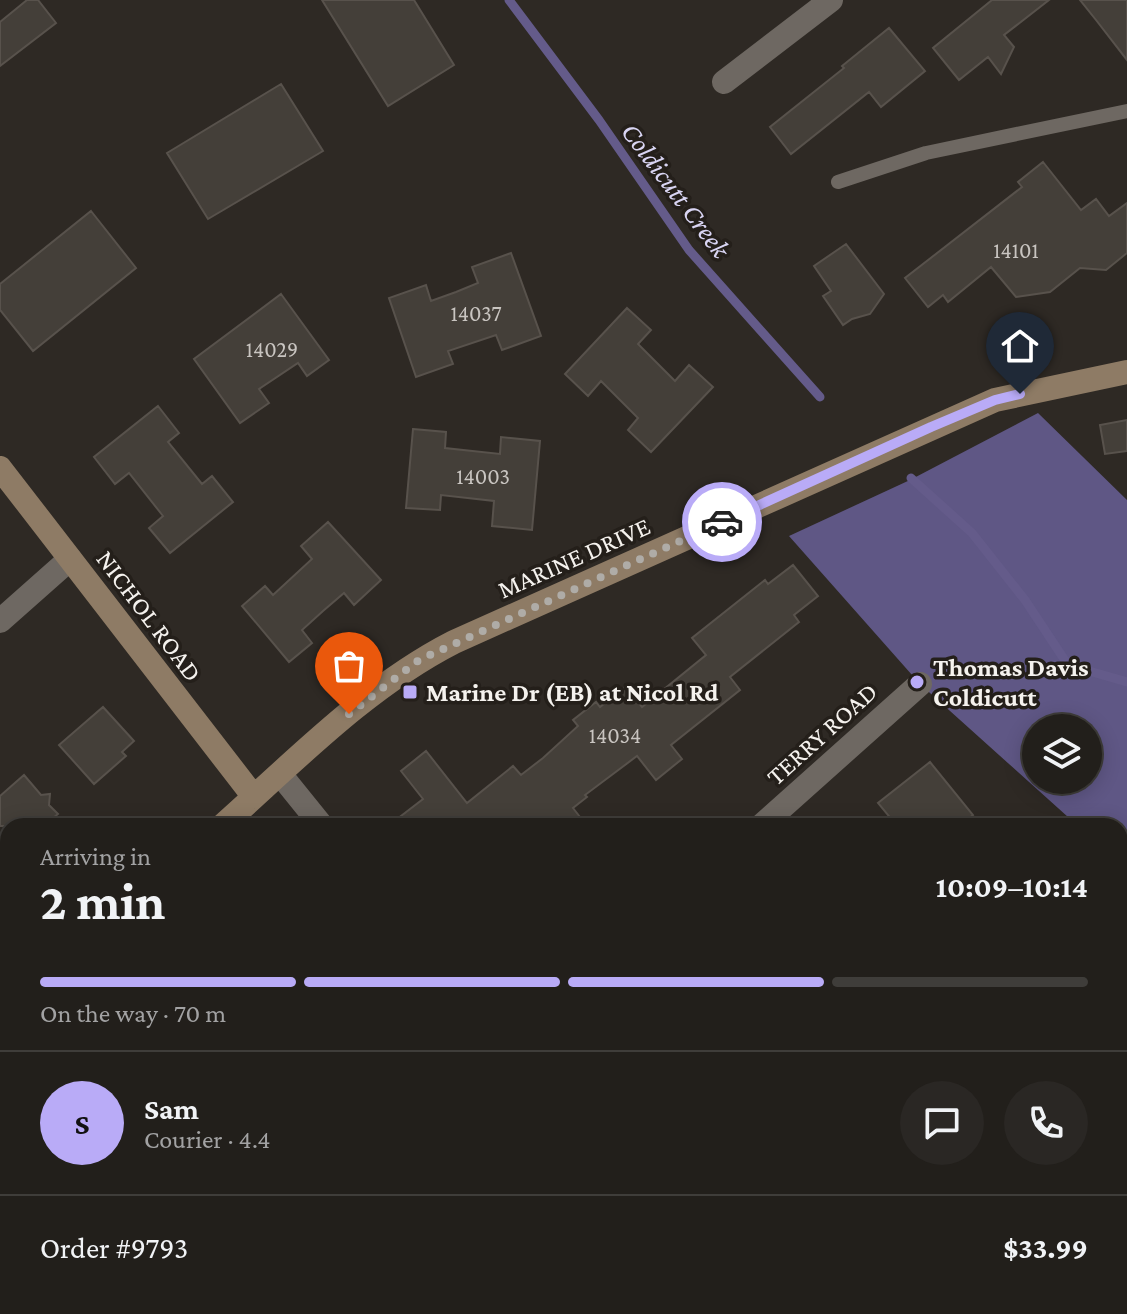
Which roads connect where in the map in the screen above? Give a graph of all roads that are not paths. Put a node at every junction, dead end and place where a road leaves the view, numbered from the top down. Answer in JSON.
{"nodes":[{"id":1,"x":831,"y":0,"type":"edge"},
{"id":2,"x":724,"y":82,"type":"dead end"},
{"id":3,"x":1127,"y":111,"type":"edge"},
{"id":4,"x":838,"y":182,"type":"dead end"},
{"id":5,"x":1127,"y":372,"type":"edge"},
{"id":6,"x":0,"y":468,"type":"edge"},
{"id":7,"x":70,"y":559,"type":"junction"},
{"id":8,"x":0,"y":621,"type":"edge"},
{"id":9,"x":920,"y":684,"type":"dead end"},
{"id":10,"x":280,"y":774,"type":"junction"},
{"id":11,"x":254,"y":797,"type":"junction"},
{"id":12,"x":231,"y":818,"type":"edge"},
{"id":13,"x":316,"y":818,"type":"edge"},
{"id":14,"x":770,"y":818,"type":"edge"}],
"edges":[{"from":1,"to":2,"type":"street"},
{"from":3,"to":4,"type":"lane"},
{"from":5,"to":10,"type":"street","name":"MARINE DRIVE"},
{"from":6,"to":7,"type":"street","name":"NICHOL ROAD"},
{"from":7,"to":8,"type":"street"},
{"from":7,"to":11,"type":"street","name":"NICHOL ROAD"},
{"from":9,"to":14,"type":"street","name":"TERRY ROAD"},
{"from":10,"to":11,"type":"street","name":"MARINE DRIVE"},
{"from":10,"to":13,"type":"street"},
{"from":11,"to":12,"type":"street","name":"MARINE DRIVE"}]}
